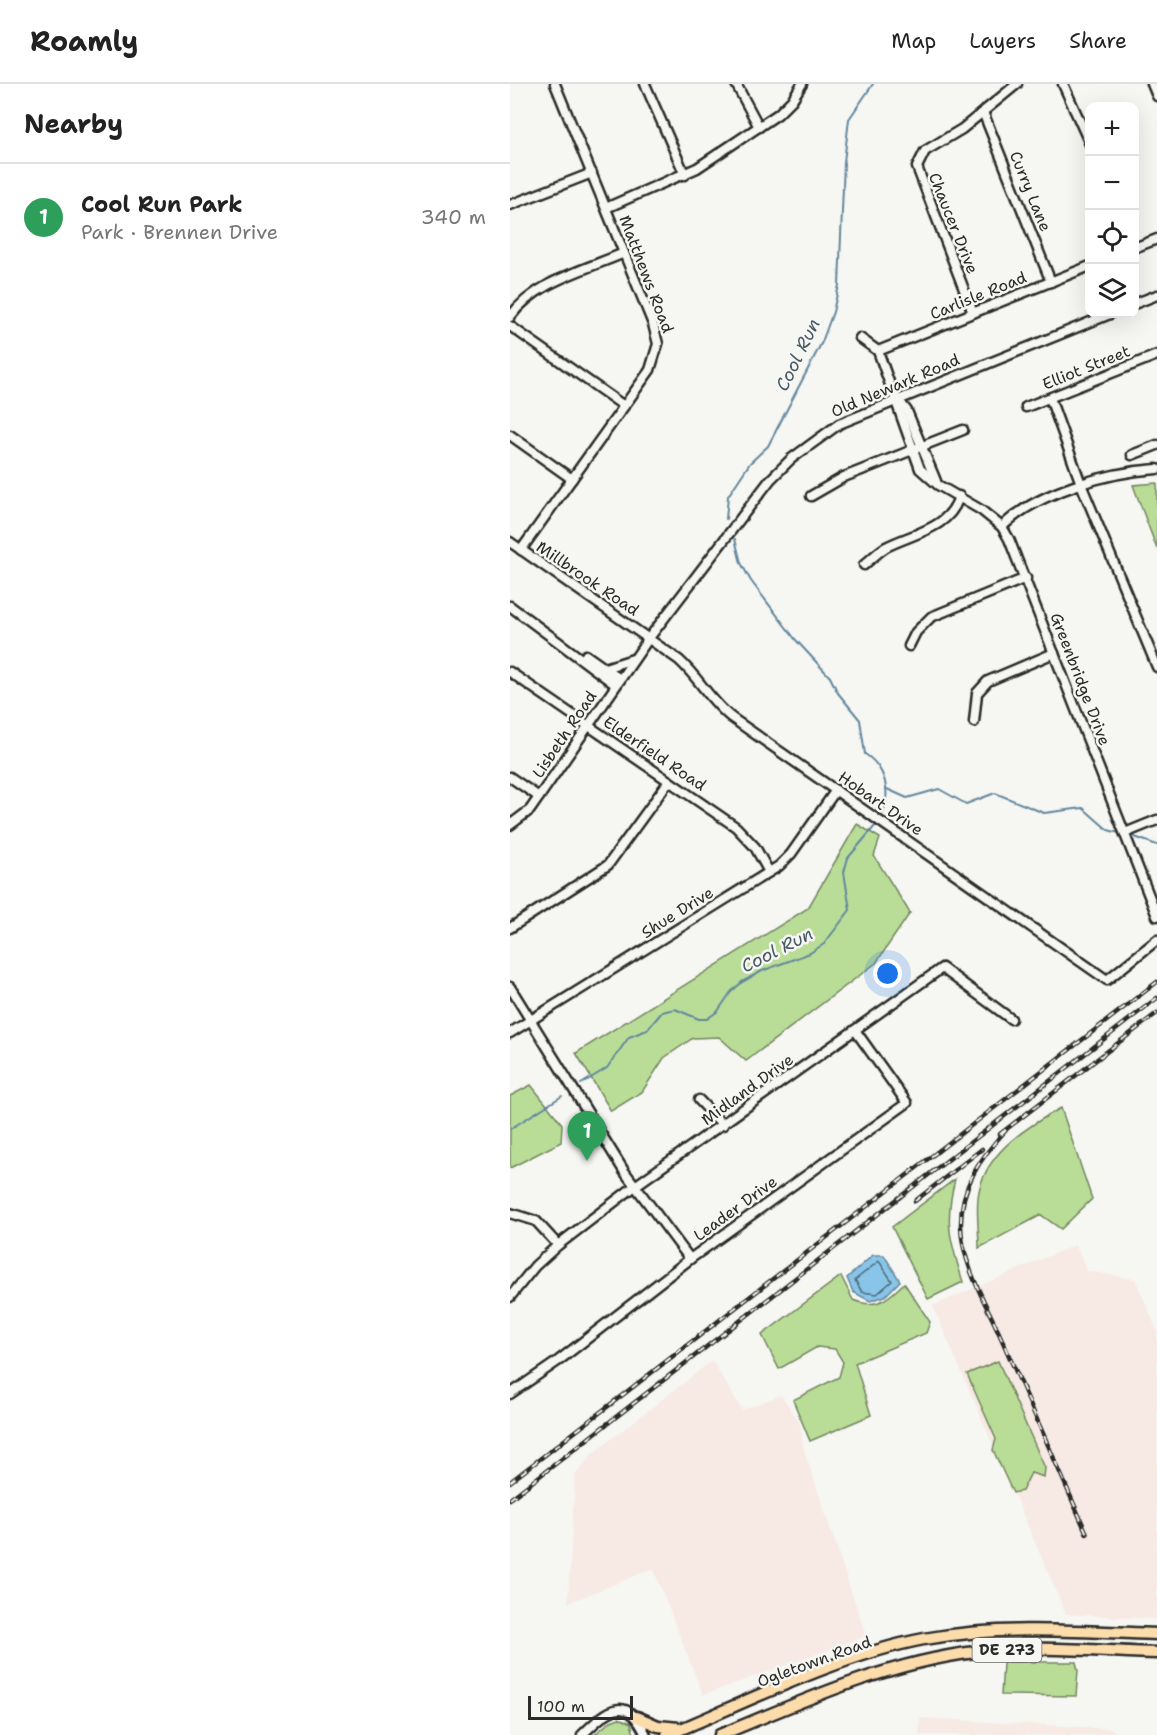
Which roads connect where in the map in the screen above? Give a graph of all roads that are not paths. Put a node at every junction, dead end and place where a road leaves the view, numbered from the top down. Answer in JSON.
{"nodes":[{"id":1,"x":555,"y":84,"type":"edge"},
{"id":2,"x":645,"y":84,"type":"edge"},
{"id":3,"x":736,"y":84,"type":"edge"},
{"id":4,"x":802,"y":84,"type":"edge"},
{"id":5,"x":1017,"y":84,"type":"edge"},
{"id":6,"x":1062,"y":84,"type":"edge"},
{"id":7,"x":1152,"y":84,"type":"edge"},
{"id":8,"x":1157,"y":96,"type":"edge"},
{"id":9,"x":983,"y":112,"type":"junction"},
{"id":10,"x":759,"y":127,"type":"junction"},
{"id":11,"x":1085,"y":135,"type":"edge"},
{"id":12,"x":592,"y":173,"type":"junction"},
{"id":13,"x":685,"y":175,"type":"junction"},
{"id":14,"x":510,"y":205,"type":"edge"},
{"id":15,"x":606,"y":208,"type":"junction"},
{"id":16,"x":1157,"y":239,"type":"edge"},
{"id":17,"x":1139,"y":246,"type":"edge"},
{"id":18,"x":624,"y":253,"type":"junction"},
{"id":19,"x":1085,"y":268,"type":"edge"},
{"id":20,"x":1051,"y":282,"type":"junction"},
{"id":21,"x":1157,"y":295,"type":"edge"},
{"id":22,"x":1139,"y":302,"type":"edge"},
{"id":23,"x":973,"y":313,"type":"junction"},
{"id":24,"x":510,"y":317,"type":"edge"},
{"id":25,"x":1100,"y":318,"type":"edge"},
{"id":26,"x":510,"y":326,"type":"edge"},
{"id":27,"x":860,"y":338,"type":"dead end"},
{"id":28,"x":878,"y":351,"type":"junction"},
{"id":29,"x":1157,"y":355,"type":"edge"},
{"id":30,"x":897,"y":398,"type":"junction"},
{"id":31,"x":1050,"y":398,"type":"junction"},
{"id":32,"x":624,"y":406,"type":"junction"},
{"id":33,"x":1026,"y":407,"type":"dead end"},
{"id":34,"x":963,"y":430,"type":"dead end"},
{"id":35,"x":510,"y":435,"type":"edge"},
{"id":36,"x":1157,"y":445,"type":"edge"},
{"id":37,"x":916,"y":448,"type":"junction"},
{"id":38,"x":1132,"y":455,"type":"dead end"},
{"id":39,"x":1157,"y":469,"type":"edge"},
{"id":40,"x":572,"y":479,"type":"junction"},
{"id":41,"x":1081,"y":484,"type":"junction"},
{"id":42,"x":811,"y":496,"type":"dead end"},
{"id":43,"x":959,"y":496,"type":"junction"},
{"id":44,"x":1002,"y":527,"type":"junction"},
{"id":45,"x":510,"y":542,"type":"edge"},
{"id":46,"x":522,"y":550,"type":"junction"},
{"id":47,"x":864,"y":565,"type":"dead end"},
{"id":48,"x":1026,"y":578,"type":"junction"},
{"id":49,"x":510,"y":606,"type":"edge"},
{"id":50,"x":554,"y":637,"type":"junction"},
{"id":51,"x":649,"y":638,"type":"junction"},
{"id":52,"x":909,"y":646,"type":"dead end"},
{"id":53,"x":1054,"y":653,"type":"junction"},
{"id":54,"x":633,"y":659,"type":"junction"},
{"id":55,"x":1157,"y":667,"type":"edge"},
{"id":56,"x":605,"y":668,"type":"junction"},
{"id":57,"x":510,"y":672,"type":"edge"},
{"id":58,"x":618,"y":682,"type":"junction"},
{"id":59,"x":974,"y":722,"type":"dead end"},
{"id":60,"x":588,"y":725,"type":"junction"},
{"id":61,"x":510,"y":777,"type":"edge"},
{"id":62,"x":669,"y":781,"type":"junction"},
{"id":63,"x":836,"y":790,"type":"junction"},
{"id":64,"x":539,"y":797,"type":"junction"},
{"id":65,"x":1157,"y":820,"type":"edge"},
{"id":66,"x":510,"y":825,"type":"edge"},
{"id":67,"x":1125,"y":833,"type":"junction"},
{"id":68,"x":770,"y":872,"type":"junction"},
{"id":69,"x":1157,"y":916,"type":"edge"},
{"id":70,"x":510,"y":928,"type":"edge"},
{"id":71,"x":1157,"y":940,"type":"edge"},
{"id":72,"x":510,"y":987,"type":"edge"},
{"id":73,"x":1011,"y":1019,"type":"dead end"},
{"id":74,"x":531,"y":1020,"type":"junction"},
{"id":75,"x":855,"y":1030,"type":"junction"},
{"id":76,"x":510,"y":1033,"type":"edge"},
{"id":77,"x":699,"y":1100,"type":"dead end"},
{"id":78,"x":723,"y":1125,"type":"junction"},
{"id":79,"x":635,"y":1186,"type":"junction"},
{"id":80,"x":510,"y":1213,"type":"edge"},
{"id":81,"x":558,"y":1245,"type":"junction"},
{"id":82,"x":690,"y":1259,"type":"junction"},
{"id":83,"x":510,"y":1297,"type":"edge"},
{"id":84,"x":510,"y":1394,"type":"edge"},
{"id":85,"x":1157,"y":1632,"type":"edge"},
{"id":86,"x":1157,"y":1648,"type":"edge"},
{"id":87,"x":1098,"y":1651,"type":"junction"},
{"id":88,"x":1157,"y":1653,"type":"edge"},
{"id":89,"x":637,"y":1717,"type":"junction"},
{"id":90,"x":682,"y":1729,"type":"junction"},
{"id":91,"x":582,"y":1735,"type":"edge"},
{"id":92,"x":646,"y":1735,"type":"edge"},
{"id":93,"x":667,"y":1735,"type":"edge"},
{"id":94,"x":720,"y":1735,"type":"edge"}],
"edges":[{"from":1,"to":12,"type":"street","name":"Matthews Road"},
{"from":2,"to":13,"type":"street"},
{"from":3,"to":10,"type":"street"},
{"from":4,"to":10,"type":"street"},
{"from":5,"to":9,"type":"street","name":"Chaucer Drive"},
{"from":6,"to":11,"type":"street"},
{"from":7,"to":8,"type":"street"},
{"from":9,"to":20,"type":"street","name":"Curry Lane"},
{"from":9,"to":23,"type":"street","name":"Chaucer Drive"},
{"from":10,"to":13,"type":"street"},
{"from":12,"to":14,"type":"street"},
{"from":12,"to":15,"type":"street","name":"Matthews Road"},
{"from":13,"to":15,"type":"street"},
{"from":15,"to":18,"type":"street","name":"Matthews Road"},
{"from":16,"to":17,"type":"street"},
{"from":18,"to":24,"type":"street"},
{"from":18,"to":32,"type":"street","name":"Matthews Road"},
{"from":19,"to":20,"type":"street","name":"Carlisle Road"},
{"from":20,"to":23,"type":"street","name":"Carlisle Road"},
{"from":21,"to":22,"type":"street"},
{"from":23,"to":28,"type":"street","name":"Carlisle Road"},
{"from":25,"to":30,"type":"street","name":"Old Newark Road"},
{"from":26,"to":32,"type":"street"},
{"from":27,"to":28,"type":"street"},
{"from":28,"to":30,"type":"street","name":"Greenbridge Drive"},
{"from":29,"to":31,"type":"street","name":"Elliot Street"},
{"from":30,"to":37,"type":"street","name":"Greenbridge Drive"},
{"from":30,"to":51,"type":"street","name":"Old Newark Road"},
{"from":31,"to":33,"type":"street","name":"Elliot Street"},
{"from":31,"to":41,"type":"street"},
{"from":32,"to":40,"type":"street","name":"Matthews Road"},
{"from":34,"to":37,"type":"street"},
{"from":35,"to":40,"type":"street"},
{"from":36,"to":38,"type":"street"},
{"from":37,"to":42,"type":"street"},
{"from":37,"to":43,"type":"street","name":"Greenbridge Drive"},
{"from":39,"to":41,"type":"street"},
{"from":40,"to":46,"type":"street","name":"Matthews Road"},
{"from":41,"to":44,"type":"street"},
{"from":41,"to":55,"type":"street"},
{"from":43,"to":44,"type":"street","name":"Greenbridge Drive"},
{"from":43,"to":47,"type":"street"},
{"from":44,"to":48,"type":"street","name":"Greenbridge Drive"},
{"from":45,"to":46,"type":"street","name":"Millbrook Road"},
{"from":46,"to":51,"type":"street","name":"Millbrook Road"},
{"from":48,"to":52,"type":"street"},
{"from":48,"to":53,"type":"street","name":"Greenbridge Drive"},
{"from":49,"to":50,"type":"street"},
{"from":50,"to":56,"type":"street"},
{"from":50,"to":58,"type":"street"},
{"from":51,"to":54,"type":"street","name":"Old Newark Road"},
{"from":51,"to":63,"type":"street","name":"Hobart Drive"},
{"from":53,"to":59,"type":"street"},
{"from":53,"to":67,"type":"street","name":"Greenbridge Drive"},
{"from":54,"to":56,"type":"street"},
{"from":54,"to":58,"type":"street","name":"Old Newark Road"},
{"from":56,"to":58,"type":"street"},
{"from":57,"to":60,"type":"street","name":"Elderfield Road"},
{"from":58,"to":60,"type":"street","name":"Lisbeth Road"},
{"from":60,"to":62,"type":"street","name":"Elderfield Road"},
{"from":60,"to":64,"type":"street","name":"Lisbeth Road"},
{"from":61,"to":64,"type":"street"},
{"from":62,"to":68,"type":"street","name":"Elderfield Road"},
{"from":62,"to":70,"type":"street"},
{"from":63,"to":68,"type":"street","name":"Shue Drive"},
{"from":63,"to":71,"type":"street","name":"Hobart Drive"},
{"from":64,"to":66,"type":"street","name":"Lisbeth Road"},
{"from":65,"to":67,"type":"street"},
{"from":67,"to":69,"type":"street","name":"Greenbridge Drive"},
{"from":68,"to":74,"type":"street","name":"Shue Drive"},
{"from":72,"to":74,"type":"street"},
{"from":73,"to":75,"type":"street","name":"Midland Drive"},
{"from":74,"to":76,"type":"street","name":"Shue Drive"},
{"from":74,"to":79,"type":"street"},
{"from":75,"to":78,"type":"street","name":"Midland Drive"},
{"from":75,"to":82,"type":"street","name":"Leader Drive"},
{"from":77,"to":78,"type":"street"},
{"from":78,"to":79,"type":"street","name":"Midland Drive"},
{"from":79,"to":81,"type":"street","name":"Midland Drive"},
{"from":79,"to":82,"type":"street"},
{"from":80,"to":81,"type":"street"},
{"from":81,"to":83,"type":"street","name":"Midland Drive"},
{"from":82,"to":84,"type":"street","name":"Leader Drive"},
{"from":85,"to":90,"type":"main road","name":"Ogletown Road","number":"DE 273"},
{"from":86,"to":87,"type":"main road"},
{"from":87,"to":88,"type":"main road","name":"Ogletown Road","number":"DE 273"},
{"from":87,"to":94,"type":"main road","name":"Ogletown Road","number":"DE 273"},
{"from":89,"to":90,"type":"main road"},
{"from":89,"to":91,"type":"street"},
{"from":89,"to":92,"type":"street"},
{"from":90,"to":93,"type":"main road","name":"Ogletown Road","number":"DE 273"}]}
